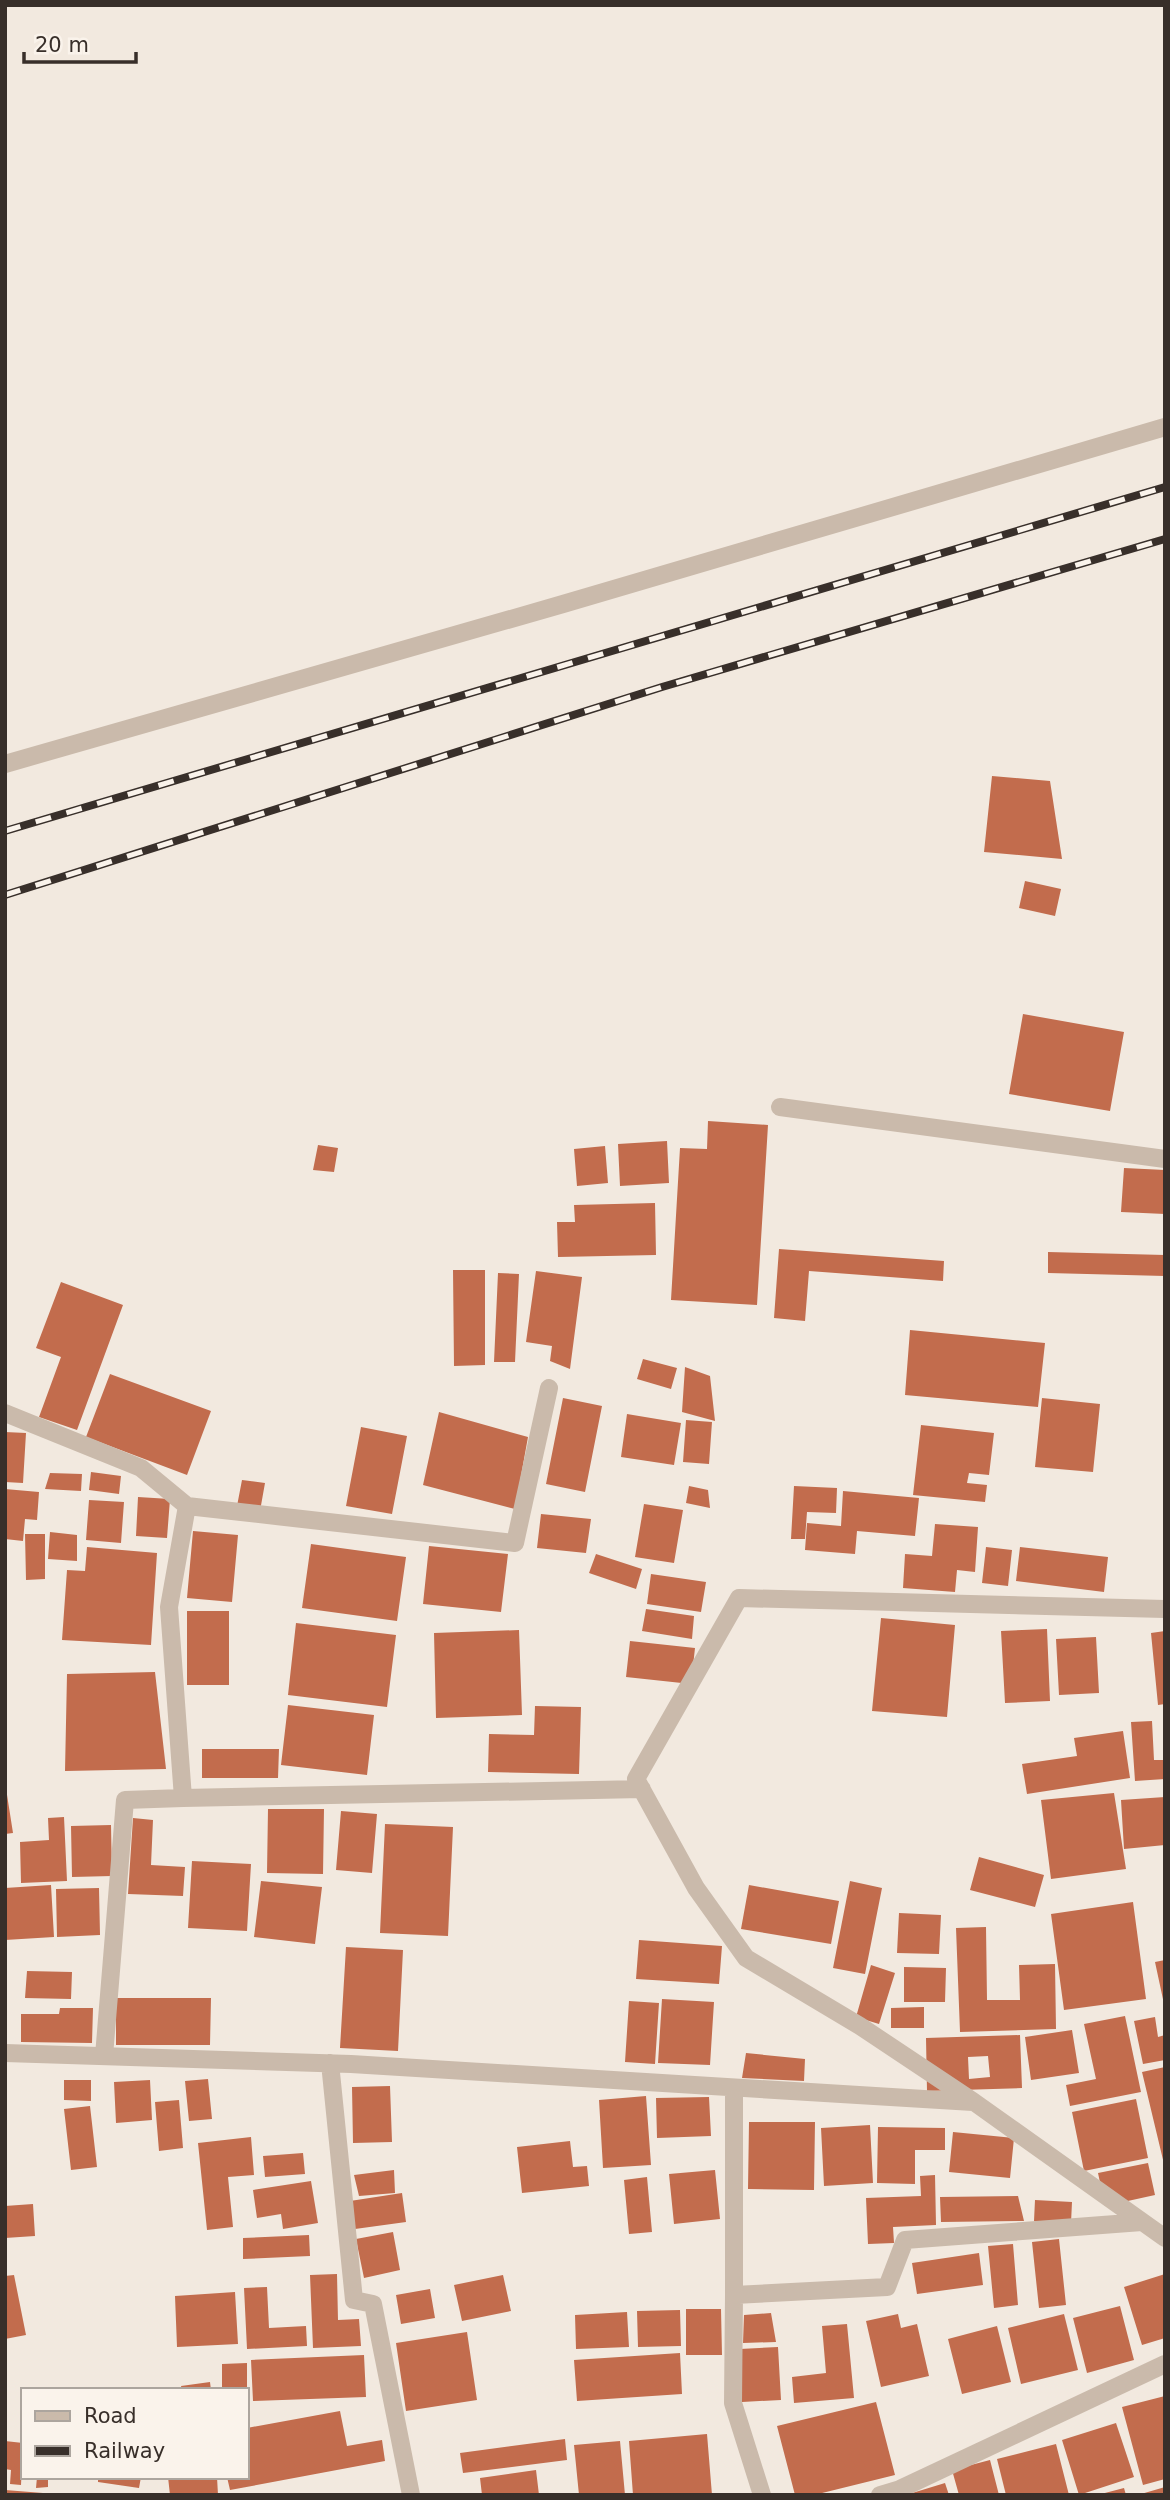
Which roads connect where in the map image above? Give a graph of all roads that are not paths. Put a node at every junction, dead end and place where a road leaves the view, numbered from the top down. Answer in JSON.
{"nodes":[{"id":1,"x":1165,"y":426,"type":"edge"},
{"id":2,"x":5,"y":764,"type":"edge"},
{"id":3,"x":780,"y":1107,"type":"dead end"},
{"id":4,"x":1165,"y":1159,"type":"edge"},
{"id":5,"x":549,"y":1388,"type":"dead end"},
{"id":6,"x":5,"y":1413,"type":"edge"},
{"id":7,"x":187,"y":1506,"type":"junction"},
{"id":8,"x":1165,"y":1594,"type":"edge"},
{"id":9,"x":1164,"y":1609,"type":"edge"},
{"id":10,"x":642,"y":1789,"type":"junction"},
{"id":11,"x":183,"y":1798,"type":"junction"},
{"id":12,"x":5,"y":2053,"type":"edge"},
{"id":13,"x":104,"y":2056,"type":"junction"},
{"id":14,"x":330,"y":2063,"type":"junction"},
{"id":15,"x":734,"y":2088,"type":"junction"},
{"id":16,"x":974,"y":2102,"type":"junction"},
{"id":17,"x":1142,"y":2222,"type":"junction"},
{"id":18,"x":1165,"y":2238,"type":"edge"},
{"id":19,"x":734,"y":2295,"type":"junction"},
{"id":20,"x":1165,"y":2364,"type":"edge"},
{"id":21,"x":411,"y":2495,"type":"edge"},
{"id":22,"x":762,"y":2495,"type":"edge"},
{"id":23,"x":880,"y":2495,"type":"edge"}],
"edges":[{"from":1,"to":2,"type":"street"},
{"from":3,"to":4,"type":"street"},
{"from":5,"to":7,"type":"street"},
{"from":6,"to":7,"type":"street"},
{"from":7,"to":11,"type":"street"},
{"from":8,"to":9,"type":"street"},
{"from":9,"to":10,"type":"street"},
{"from":10,"to":11,"type":"street"},
{"from":10,"to":16,"type":"street"},
{"from":11,"to":13,"type":"street"},
{"from":12,"to":13,"type":"street"},
{"from":13,"to":14,"type":"street"},
{"from":14,"to":15,"type":"street"},
{"from":14,"to":21,"type":"street"},
{"from":15,"to":16,"type":"street"},
{"from":15,"to":19,"type":"street"},
{"from":16,"to":17,"type":"street"},
{"from":17,"to":18,"type":"street"},
{"from":17,"to":19,"type":"street"},
{"from":19,"to":22,"type":"street"},
{"from":20,"to":23,"type":"street"}]}
